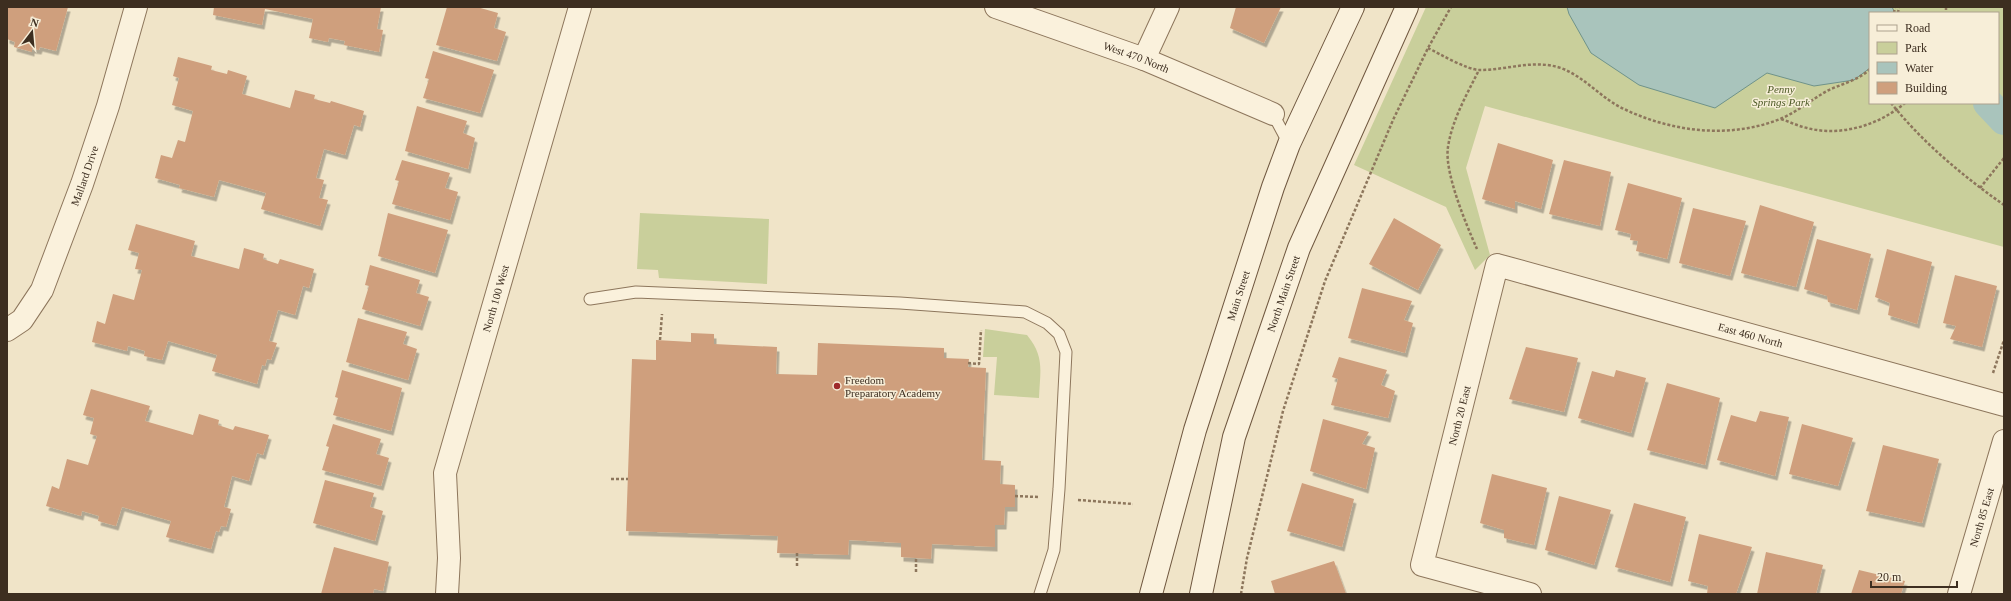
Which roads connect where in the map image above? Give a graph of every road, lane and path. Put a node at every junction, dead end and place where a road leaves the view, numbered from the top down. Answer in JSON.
{"nodes":[{"id":1,"x":136,"y":7,"type":"edge"},
{"id":2,"x":580,"y":7,"type":"edge"},
{"id":3,"x":996,"y":7,"type":"edge"},
{"id":4,"x":1168,"y":7,"type":"edge"},
{"id":5,"x":1353,"y":7,"type":"edge"},
{"id":6,"x":1408,"y":7,"type":"edge"},
{"id":7,"x":1451,"y":7,"type":"edge"},
{"id":8,"x":1428,"y":48,"type":"junction"},
{"id":9,"x":1144,"y":59,"type":"junction"},
{"id":10,"x":1479,"y":70,"type":"junction"},
{"id":11,"x":1867,"y":72,"type":"joint"},
{"id":12,"x":1869,"y":75,"type":"edge"},
{"id":13,"x":1892,"y":104,"type":"edge"},
{"id":14,"x":1904,"y":104,"type":"edge"},
{"id":15,"x":1897,"y":110,"type":"junction"},
{"id":16,"x":1273,"y":114,"type":"joint"},
{"id":17,"x":1781,"y":118,"type":"junction"},
{"id":18,"x":1289,"y":144,"type":"junction"},
{"id":19,"x":2004,"y":158,"type":"edge"},
{"id":20,"x":1980,"y":188,"type":"junction"},
{"id":21,"x":2004,"y":205,"type":"edge"},
{"id":22,"x":1478,"y":251,"type":"dead end"},
{"id":23,"x":1496,"y":266,"type":"joint"},
{"id":24,"x":590,"y":299,"type":"dead end"},
{"id":25,"x":662,"y":311,"type":"dead end"},
{"id":26,"x":981,"y":325,"type":"dead end"},
{"id":27,"x":7,"y":330,"type":"edge"},
{"id":28,"x":660,"y":340,"type":"dead end"},
{"id":29,"x":2004,"y":340,"type":"edge"},
{"id":30,"x":968,"y":363,"type":"dead end"},
{"id":31,"x":1993,"y":373,"type":"dead end"},
{"id":32,"x":2004,"y":405,"type":"edge"},
{"id":33,"x":2004,"y":441,"type":"edge"},
{"id":34,"x":611,"y":479,"type":"dead end"},
{"id":35,"x":628,"y":479,"type":"dead end"},
{"id":36,"x":1015,"y":496,"type":"dead end"},
{"id":37,"x":1041,"y":497,"type":"dead end"},
{"id":38,"x":1073,"y":500,"type":"dead end"},
{"id":39,"x":1133,"y":504,"type":"dead end"},
{"id":40,"x":797,"y":553,"type":"dead end"},
{"id":41,"x":916,"y":558,"type":"dead end"},
{"id":42,"x":796,"y":566,"type":"dead end"},
{"id":43,"x":916,"y":572,"type":"dead end"},
{"id":44,"x":446,"y":594,"type":"edge"},
{"id":45,"x":1040,"y":594,"type":"edge"},
{"id":46,"x":1151,"y":594,"type":"edge"},
{"id":47,"x":1201,"y":594,"type":"edge"},
{"id":48,"x":1241,"y":594,"type":"edge"},
{"id":49,"x":1530,"y":594,"type":"edge"},
{"id":50,"x":1959,"y":594,"type":"edge"}],
"edges":[{"from":1,"to":27,"type":"street","name":"Mallard Drive"},
{"from":2,"to":44,"type":"street","name":"North 100 West"},
{"from":3,"to":9,"type":"street","name":"West 470 North"},
{"from":4,"to":9,"type":"street"},
{"from":5,"to":18,"type":"street","name":"Main Street"},
{"from":6,"to":47,"type":"street","name":"North Main Street"},
{"from":7,"to":8,"type":"path"},
{"from":8,"to":10,"type":"path"},
{"from":8,"to":48,"type":"path"},
{"from":9,"to":16,"type":"street","name":"West 470 North"},
{"from":10,"to":17,"type":"path"},
{"from":10,"to":22,"type":"path"},
{"from":11,"to":12,"type":"path"},
{"from":11,"to":17,"type":"path"},
{"from":13,"to":15,"type":"path"},
{"from":14,"to":15,"type":"path"},
{"from":15,"to":17,"type":"path"},
{"from":15,"to":20,"type":"path"},
{"from":16,"to":18,"type":"lane"},
{"from":18,"to":46,"type":"street","name":"Main Street"},
{"from":19,"to":20,"type":"path"},
{"from":20,"to":21,"type":"path"},
{"from":23,"to":32,"type":"street","name":"East 460 North"},
{"from":23,"to":49,"type":"street","name":"North 20 East"},
{"from":24,"to":45,"type":"lane"},
{"from":25,"to":28,"type":"path"},
{"from":26,"to":30,"type":"path"},
{"from":29,"to":31,"type":"path"},
{"from":33,"to":50,"type":"street","name":"North 85 East"},
{"from":34,"to":35,"type":"path"},
{"from":36,"to":37,"type":"path"},
{"from":38,"to":39,"type":"path"},
{"from":40,"to":42,"type":"path"},
{"from":41,"to":43,"type":"path"}]}
